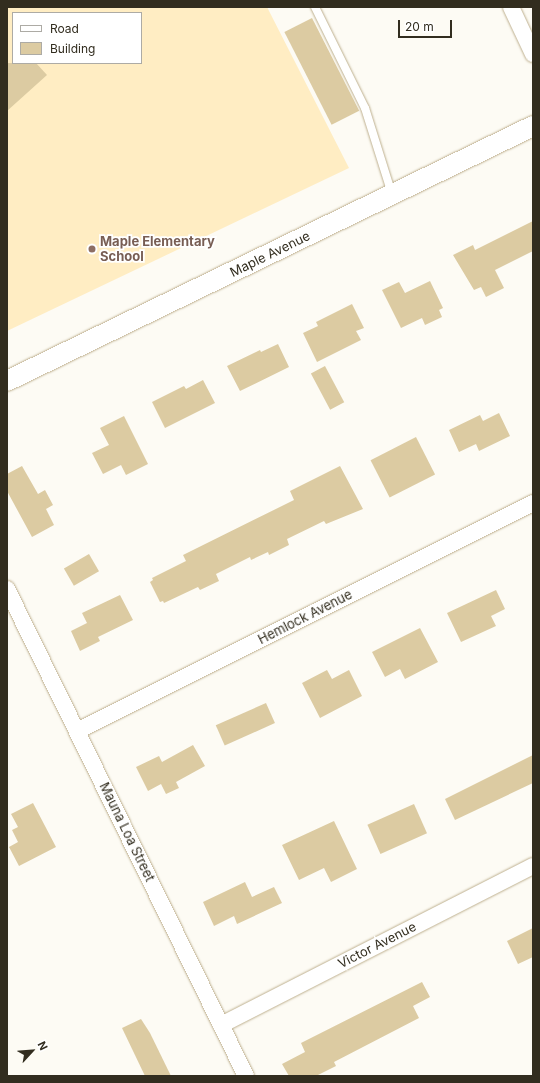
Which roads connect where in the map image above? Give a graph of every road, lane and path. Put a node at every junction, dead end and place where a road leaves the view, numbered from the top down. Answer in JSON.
{"nodes":[{"id":1,"x":315,"y":7,"type":"edge"},
{"id":2,"x":511,"y":7,"type":"edge"},
{"id":3,"x":533,"y":54,"type":"edge"},
{"id":4,"x":533,"y":126,"type":"edge"},
{"id":5,"x":392,"y":195,"type":"junction"},
{"id":6,"x":7,"y":381,"type":"edge"},
{"id":7,"x":533,"y":503,"type":"edge"},
{"id":8,"x":7,"y":589,"type":"edge"},
{"id":9,"x":77,"y":731,"type":"junction"},
{"id":10,"x":533,"y":866,"type":"edge"},
{"id":11,"x":221,"y":1025,"type":"junction"},
{"id":12,"x":246,"y":1076,"type":"edge"}],
"edges":[{"from":1,"to":5,"type":"lane"},
{"from":2,"to":3,"type":"street"},
{"from":4,"to":5,"type":"street","name":"Maple Avenue"},
{"from":5,"to":6,"type":"street","name":"Maple Avenue"},
{"from":7,"to":9,"type":"street","name":"Hemlock Avenue"},
{"from":8,"to":9,"type":"street","name":"Mauna Loa Street"},
{"from":9,"to":11,"type":"street","name":"Mauna Loa Street"},
{"from":10,"to":11,"type":"street","name":"Victor Avenue"},
{"from":11,"to":12,"type":"street","name":"Mauna Loa Street"}]}
